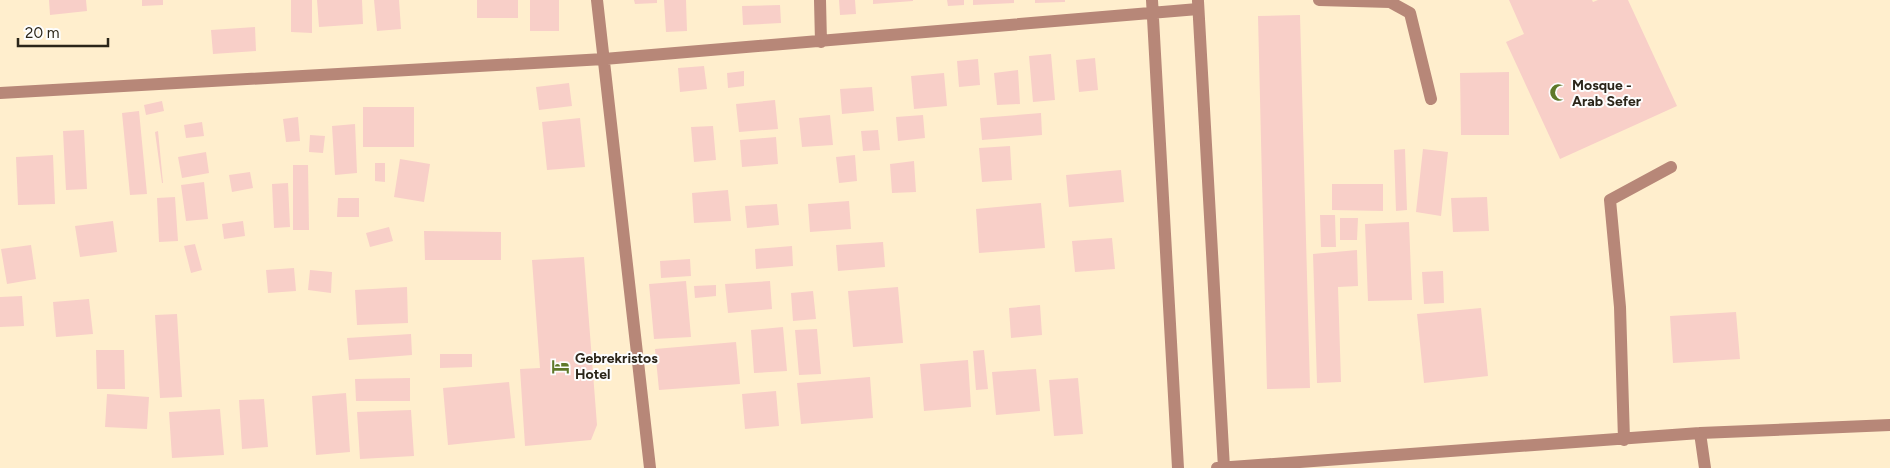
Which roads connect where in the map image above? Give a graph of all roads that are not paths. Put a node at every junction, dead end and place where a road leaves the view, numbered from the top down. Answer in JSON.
{"nodes":[{"id":1,"x":597,"y":0,"type":"edge"},
{"id":2,"x":820,"y":0,"type":"edge"},
{"id":3,"x":1152,"y":0,"type":"edge"},
{"id":4,"x":1319,"y":0,"type":"edge"},
{"id":5,"x":1198,"y":4,"type":"edge"},
{"id":6,"x":1152,"y":14,"type":"junction"},
{"id":7,"x":821,"y":42,"type":"junction"},
{"id":8,"x":604,"y":59,"type":"junction"},
{"id":9,"x":0,"y":93,"type":"edge"},
{"id":10,"x":1431,"y":99,"type":"dead end"},
{"id":11,"x":1671,"y":166,"type":"dead end"},
{"id":12,"x":1890,"y":425,"type":"edge"},
{"id":13,"x":1700,"y":433,"type":"junction"},
{"id":14,"x":1624,"y":440,"type":"junction"},
{"id":15,"x":650,"y":468,"type":"edge"},
{"id":16,"x":1178,"y":468,"type":"edge"},
{"id":17,"x":1217,"y":468,"type":"edge"},
{"id":18,"x":1224,"y":468,"type":"edge"},
{"id":19,"x":1705,"y":468,"type":"edge"}],
"edges":[{"from":1,"to":8,"type":"street"},
{"from":2,"to":7,"type":"street"},
{"from":3,"to":6,"type":"street"},
{"from":4,"to":10,"type":"street"},
{"from":5,"to":6,"type":"street"},
{"from":5,"to":18,"type":"street"},
{"from":6,"to":7,"type":"street"},
{"from":6,"to":16,"type":"street"},
{"from":7,"to":8,"type":"street"},
{"from":8,"to":9,"type":"street"},
{"from":8,"to":15,"type":"street"},
{"from":11,"to":14,"type":"street"},
{"from":12,"to":13,"type":"street"},
{"from":13,"to":14,"type":"street"},
{"from":13,"to":19,"type":"street"},
{"from":14,"to":18,"type":"street"},
{"from":17,"to":18,"type":"street"}]}
